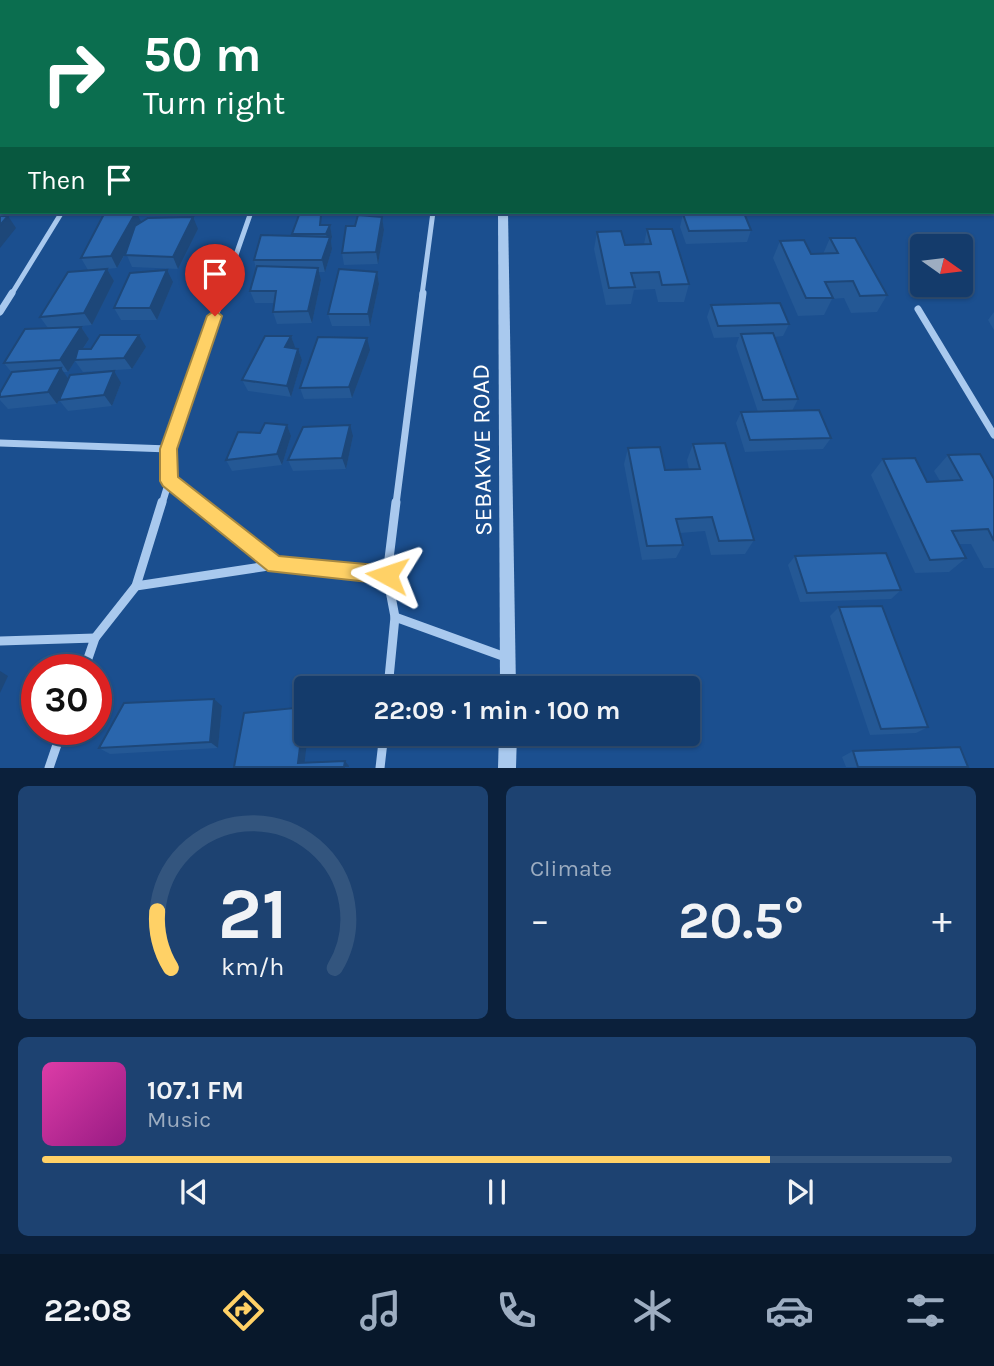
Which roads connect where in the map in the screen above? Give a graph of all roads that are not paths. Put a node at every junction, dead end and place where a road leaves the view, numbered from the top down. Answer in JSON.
{"nodes":[{"id":1,"x":61,"y":214,"type":"edge"},
{"id":2,"x":250,"y":214,"type":"edge"},
{"id":3,"x":433,"y":214,"type":"edge"},
{"id":4,"x":503,"y":214,"type":"edge"},
{"id":5,"x":918,"y":309,"type":"dead end"},
{"id":6,"x":0,"y":312,"type":"edge"},
{"id":7,"x":994,"y":435,"type":"edge"},
{"id":8,"x":0,"y":443,"type":"edge"},
{"id":9,"x":169,"y":449,"type":"junction"},
{"id":10,"x":169,"y":481,"type":"junction"},
{"id":11,"x":275,"y":565,"type":"junction"},
{"id":12,"x":387,"y":575,"type":"junction"},
{"id":13,"x":136,"y":586,"type":"junction"},
{"id":14,"x":395,"y":617,"type":"junction"},
{"id":15,"x":95,"y":638,"type":"junction"},
{"id":16,"x":0,"y":641,"type":"edge"},
{"id":17,"x":90,"y":654,"type":"edge"},
{"id":18,"x":509,"y":659,"type":"junction"},
{"id":19,"x":389,"y":676,"type":"edge"},
{"id":20,"x":508,"y":676,"type":"edge"},
{"id":21,"x":57,"y":745,"type":"edge"},
{"id":22,"x":382,"y":746,"type":"edge"},
{"id":23,"x":508,"y":746,"type":"edge"},
{"id":24,"x":49,"y":768,"type":"edge"},
{"id":25,"x":380,"y":768,"type":"edge"},
{"id":26,"x":507,"y":768,"type":"edge"}],
"edges":[{"from":1,"to":6,"type":"street"},
{"from":2,"to":9,"type":"street"},
{"from":3,"to":12,"type":"street"},
{"from":4,"to":18,"type":"street","name":"SEBAKWE ROAD"},
{"from":5,"to":7,"type":"street"},
{"from":8,"to":9,"type":"street"},
{"from":9,"to":10,"type":"street"},
{"from":10,"to":11,"type":"street"},
{"from":10,"to":13,"type":"street"},
{"from":11,"to":12,"type":"street"},
{"from":11,"to":13,"type":"street"},
{"from":12,"to":14,"type":"street"},
{"from":13,"to":15,"type":"street"},
{"from":14,"to":18,"type":"street"},
{"from":14,"to":19,"type":"street"},
{"from":15,"to":16,"type":"street"},
{"from":15,"to":17,"type":"street"},
{"from":18,"to":20,"type":"street","name":"SEBAKWE ROAD"},
{"from":21,"to":24,"type":"street"},
{"from":22,"to":25,"type":"street"},
{"from":23,"to":26,"type":"street"}]}
